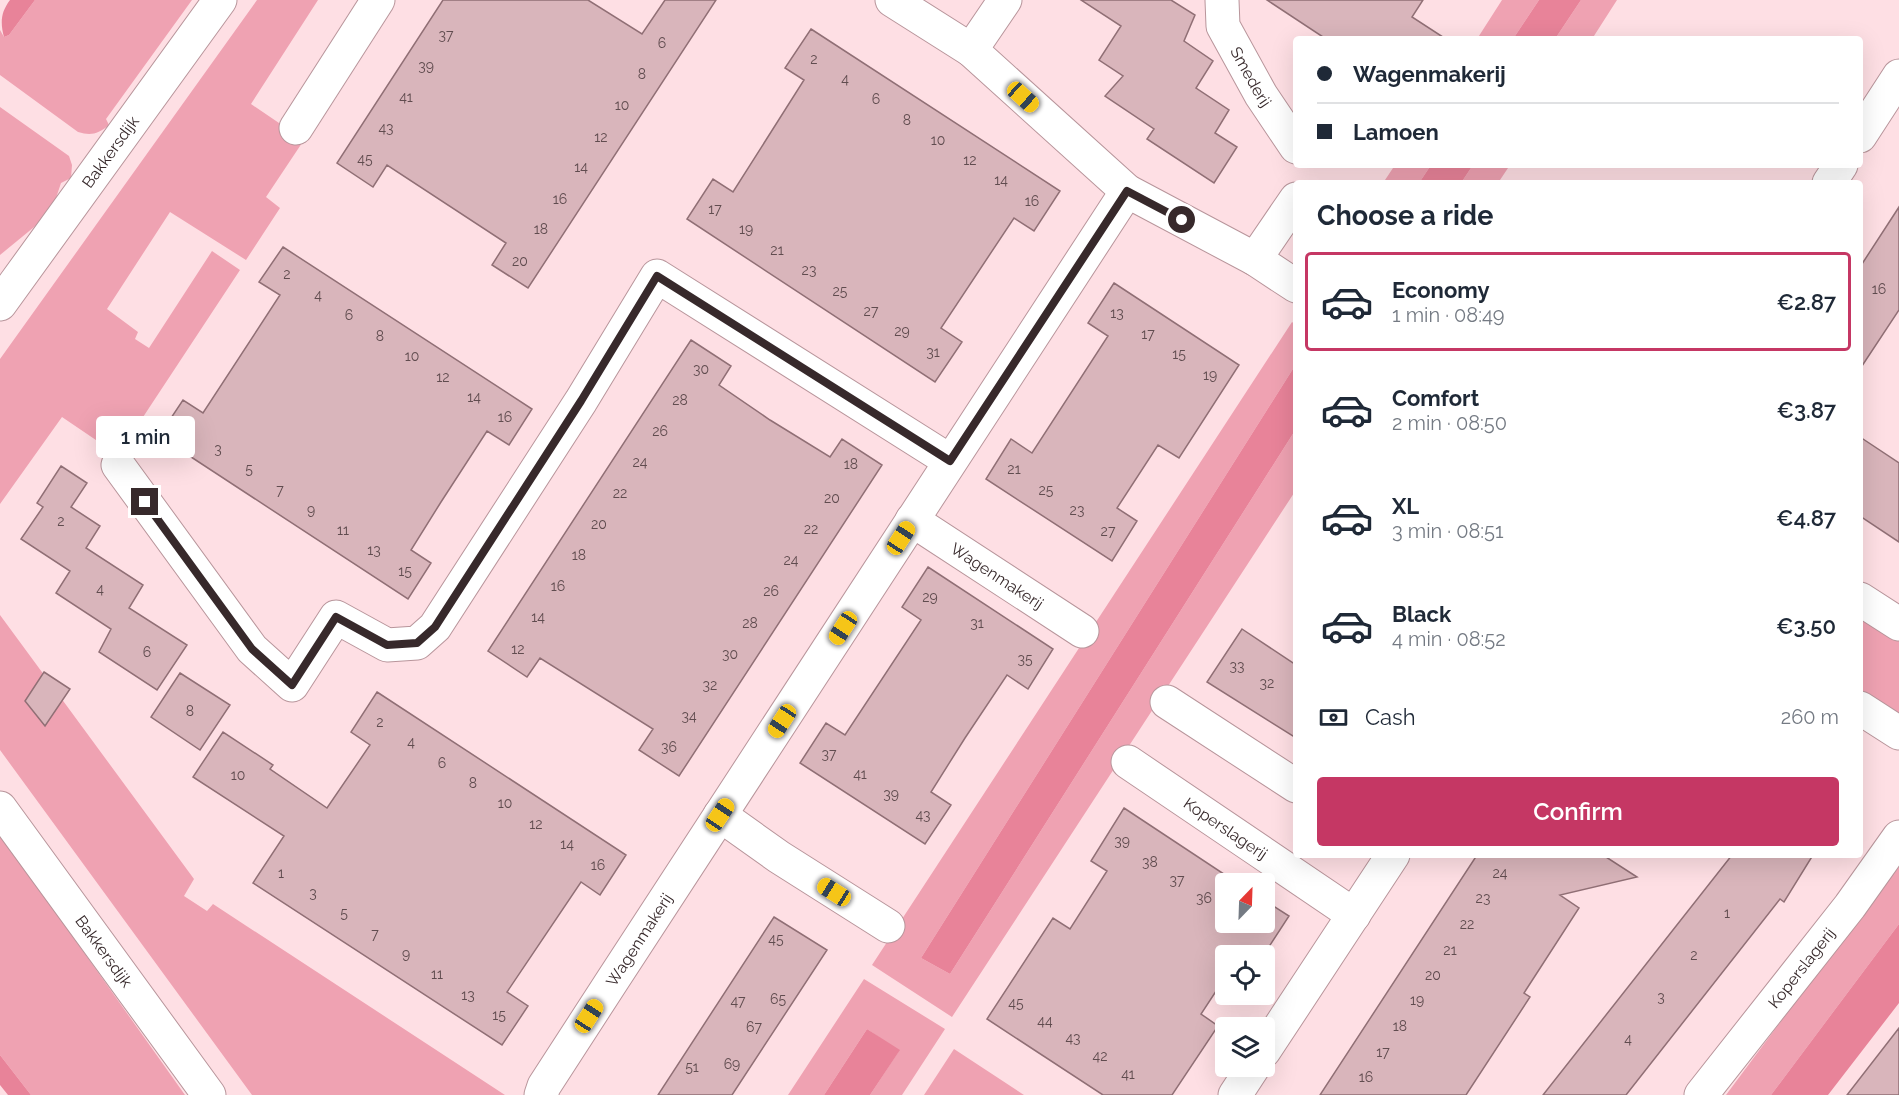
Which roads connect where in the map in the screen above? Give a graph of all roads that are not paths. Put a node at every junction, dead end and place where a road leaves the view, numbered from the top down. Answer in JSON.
{"nodes":[{"id":1,"x":220,"y":0,"type":"edge"},
{"id":2,"x":378,"y":0,"type":"edge"},
{"id":3,"x":892,"y":0,"type":"edge"},
{"id":4,"x":1005,"y":0,"type":"edge"},
{"id":5,"x":1222,"y":0,"type":"edge"},
{"id":6,"x":971,"y":50,"type":"junction"},
{"id":7,"x":1899,"y":76,"type":"edge"},
{"id":8,"x":296,"y":128,"type":"dead end"},
{"id":9,"x":1863,"y":131,"type":"edge"},
{"id":10,"x":1293,"y":143,"type":"edge"},
{"id":11,"x":1127,"y":191,"type":"junction"},
{"id":12,"x":1293,"y":203,"type":"edge"},
{"id":13,"x":1255,"y":259,"type":"junction"},
{"id":14,"x":1293,"y":284,"type":"edge"},
{"id":15,"x":0,"y":304,"type":"edge"},
{"id":16,"x":950,"y":461,"type":"junction"},
{"id":17,"x":118,"y":465,"type":"dead end"},
{"id":18,"x":912,"y":520,"type":"junction"},
{"id":19,"x":1863,"y":601,"type":"edge"},
{"id":20,"x":1899,"y":624,"type":"edge"},
{"id":21,"x":1082,"y":631,"type":"dead end"},
{"id":22,"x":1167,"y":702,"type":"dead end"},
{"id":23,"x":1863,"y":710,"type":"edge"},
{"id":24,"x":1899,"y":733,"type":"edge"},
{"id":25,"x":1128,"y":762,"type":"dead end"},
{"id":26,"x":1293,"y":784,"type":"edge"},
{"id":27,"x":0,"y":808,"type":"edge"},
{"id":28,"x":720,"y":815,"type":"junction"},
{"id":29,"x":1899,"y":837,"type":"edge"},
{"id":30,"x":1391,"y":858,"type":"edge"},
{"id":31,"x":1354,"y":915,"type":"junction"},
{"id":32,"x":888,"y":926,"type":"dead end"},
{"id":33,"x":1275,"y":1034,"type":"edge"},
{"id":34,"x":1247,"y":1077,"type":"edge"},
{"id":35,"x":209,"y":1095,"type":"edge"},
{"id":36,"x":541,"y":1095,"type":"edge"},
{"id":37,"x":1235,"y":1095,"type":"edge"},
{"id":38,"x":1701,"y":1095,"type":"edge"}],
"edges":[{"from":1,"to":15,"type":"street","name":"Bakkersdijk"},
{"from":2,"to":8,"type":"street"},
{"from":3,"to":6,"type":"street"},
{"from":4,"to":6,"type":"street"},
{"from":5,"to":10,"type":"street","name":"Smederij"},
{"from":6,"to":11,"type":"street"},
{"from":7,"to":9,"type":"street"},
{"from":11,"to":13,"type":"street"},
{"from":11,"to":16,"type":"street","name":"Wagenmakerij"},
{"from":12,"to":13,"type":"street"},
{"from":13,"to":14,"type":"street"},
{"from":16,"to":17,"type":"street"},
{"from":16,"to":18,"type":"street","name":"Wagenmakerij"},
{"from":18,"to":21,"type":"street","name":"Wagenmakerij"},
{"from":18,"to":28,"type":"street","name":"Wagenmakerij"},
{"from":19,"to":20,"type":"street"},
{"from":22,"to":26,"type":"street"},
{"from":23,"to":24,"type":"street"},
{"from":25,"to":31,"type":"street","name":"Koperslagerij"},
{"from":27,"to":35,"type":"street","name":"Bakkersdijk"},
{"from":28,"to":32,"type":"street"},
{"from":28,"to":36,"type":"street","name":"Wagenmakerij"},
{"from":29,"to":38,"type":"street","name":"Koperslagerij"},
{"from":30,"to":31,"type":"street"},
{"from":31,"to":33,"type":"street"},
{"from":34,"to":37,"type":"street"}]}
